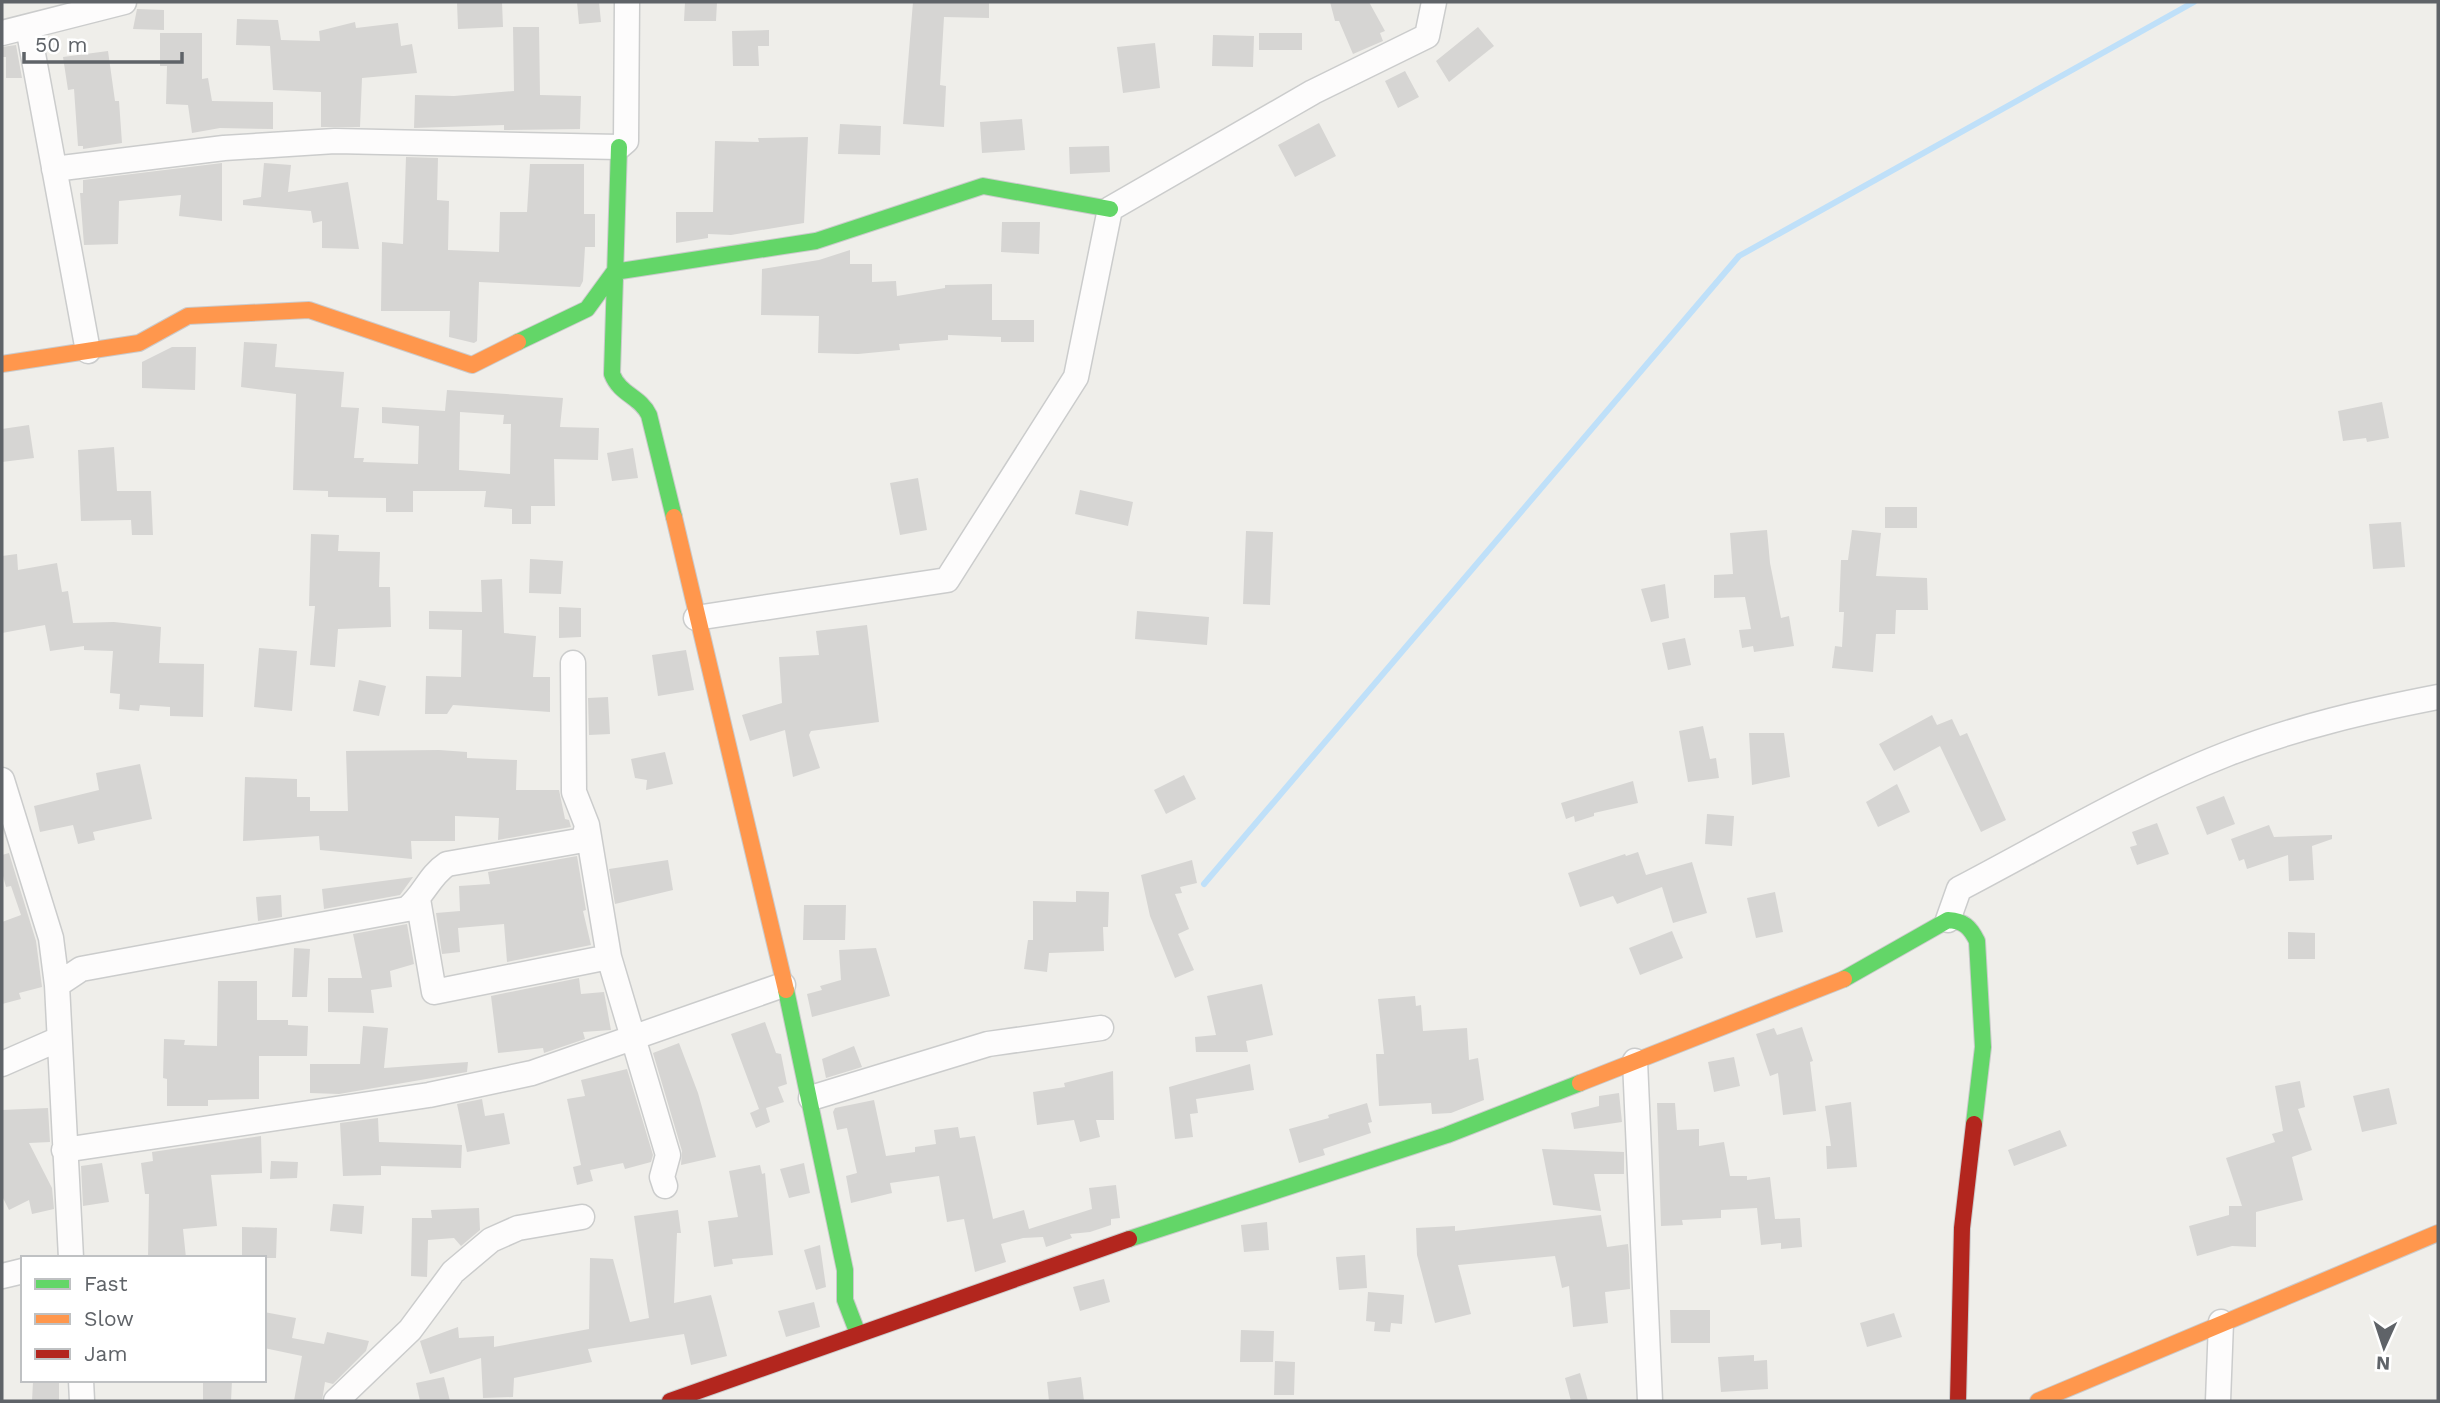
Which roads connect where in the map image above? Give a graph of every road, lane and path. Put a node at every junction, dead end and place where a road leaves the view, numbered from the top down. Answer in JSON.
{"nodes":[{"id":1,"x":124,"y":2,"type":"edge"},
{"id":2,"x":628,"y":2,"type":"edge"},
{"id":3,"x":1434,"y":2,"type":"edge"},
{"id":4,"x":28,"y":27,"type":"junction"},
{"id":5,"x":2,"y":33,"type":"edge"},
{"id":6,"x":620,"y":147,"type":"junction"},
{"id":7,"x":54,"y":169,"type":"junction"},
{"id":8,"x":1111,"y":209,"type":"junction"},
{"id":9,"x":614,"y":272,"type":"junction"},
{"id":10,"x":88,"y":351,"type":"junction"},
{"id":11,"x":2,"y":364,"type":"edge"},
{"id":12,"x":696,"y":618,"type":"junction"},
{"id":13,"x":573,"y":663,"type":"dead end"},
{"id":14,"x":2438,"y":697,"type":"edge"},
{"id":15,"x":2,"y":780,"type":"edge"},
{"id":16,"x":587,"y":825,"type":"junction"},
{"id":17,"x":10,"y":830,"type":"edge"},
{"id":18,"x":418,"y":899,"type":"junction"},
{"id":19,"x":1948,"y":920,"type":"junction"},
{"id":20,"x":51,"y":937,"type":"junction"},
{"id":21,"x":609,"y":957,"type":"junction"},
{"id":22,"x":81,"y":969,"type":"junction"},
{"id":23,"x":57,"y":985,"type":"junction"},
{"id":24,"x":783,"y":985,"type":"junction"},
{"id":25,"x":1101,"y":1028,"type":"dead end"},
{"id":26,"x":633,"y":1036,"type":"junction"},
{"id":27,"x":59,"y":1039,"type":"junction"},
{"id":28,"x":1635,"y":1061,"type":"junction"},
{"id":29,"x":2,"y":1064,"type":"edge"},
{"id":30,"x":811,"y":1098,"type":"junction"},
{"id":31,"x":64,"y":1150,"type":"junction"},
{"id":32,"x":665,"y":1186,"type":"dead end"},
{"id":33,"x":582,"y":1217,"type":"dead end"},
{"id":34,"x":2438,"y":1233,"type":"edge"},
{"id":35,"x":71,"y":1256,"type":"edge"},
{"id":36,"x":21,"y":1271,"type":"edge"},
{"id":37,"x":2,"y":1276,"type":"edge"},
{"id":38,"x":2221,"y":1322,"type":"junction"},
{"id":39,"x":858,"y":1334,"type":"junction"},
{"id":40,"x":81,"y":1382,"type":"edge"},
{"id":41,"x":722,"y":1392,"type":"edge"},
{"id":42,"x":2053,"y":1399,"type":"edge"},
{"id":43,"x":82,"y":1401,"type":"edge"},
{"id":44,"x":335,"y":1401,"type":"edge"},
{"id":45,"x":670,"y":1401,"type":"edge"},
{"id":46,"x":1650,"y":1401,"type":"edge"},
{"id":47,"x":1958,"y":1401,"type":"edge"},
{"id":48,"x":2218,"y":1401,"type":"edge"}],
"edges":[{"from":1,"to":4,"type":"street"},
{"from":2,"to":6,"type":"street"},
{"from":3,"to":8,"type":"street"},
{"from":4,"to":5,"type":"street"},
{"from":4,"to":7,"type":"street"},
{"from":6,"to":7,"type":"street"},
{"from":6,"to":9,"type":"street"},
{"from":7,"to":10,"type":"street"},
{"from":8,"to":9,"type":"street"},
{"from":8,"to":12,"type":"street"},
{"from":9,"to":10,"type":"street"},
{"from":9,"to":12,"type":"street"},
{"from":10,"to":11,"type":"street"},
{"from":12,"to":24,"type":"street"},
{"from":13,"to":16,"type":"street"},
{"from":14,"to":19,"type":"street"},
{"from":15,"to":17,"type":"street"},
{"from":16,"to":18,"type":"street"},
{"from":16,"to":21,"type":"street"},
{"from":17,"to":20,"type":"street"},
{"from":18,"to":21,"type":"street"},
{"from":18,"to":22,"type":"street"},
{"from":19,"to":28,"type":"street"},
{"from":19,"to":47,"type":"street"},
{"from":20,"to":22,"type":"street"},
{"from":20,"to":23,"type":"street"},
{"from":21,"to":26,"type":"street"},
{"from":22,"to":23,"type":"street"},
{"from":23,"to":27,"type":"street"},
{"from":24,"to":26,"type":"street"},
{"from":24,"to":30,"type":"street"},
{"from":25,"to":30,"type":"street"},
{"from":26,"to":31,"type":"street"},
{"from":26,"to":32,"type":"street"},
{"from":27,"to":29,"type":"street"},
{"from":27,"to":31,"type":"street"},
{"from":28,"to":39,"type":"street"},
{"from":28,"to":46,"type":"street"},
{"from":30,"to":39,"type":"street"},
{"from":31,"to":35,"type":"street"},
{"from":33,"to":44,"type":"street"},
{"from":34,"to":38,"type":"street"},
{"from":36,"to":37,"type":"street"},
{"from":38,"to":42,"type":"street"},
{"from":38,"to":48,"type":"street"},
{"from":39,"to":41,"type":"street"},
{"from":40,"to":43,"type":"street"},
{"from":41,"to":45,"type":"street"}]}
